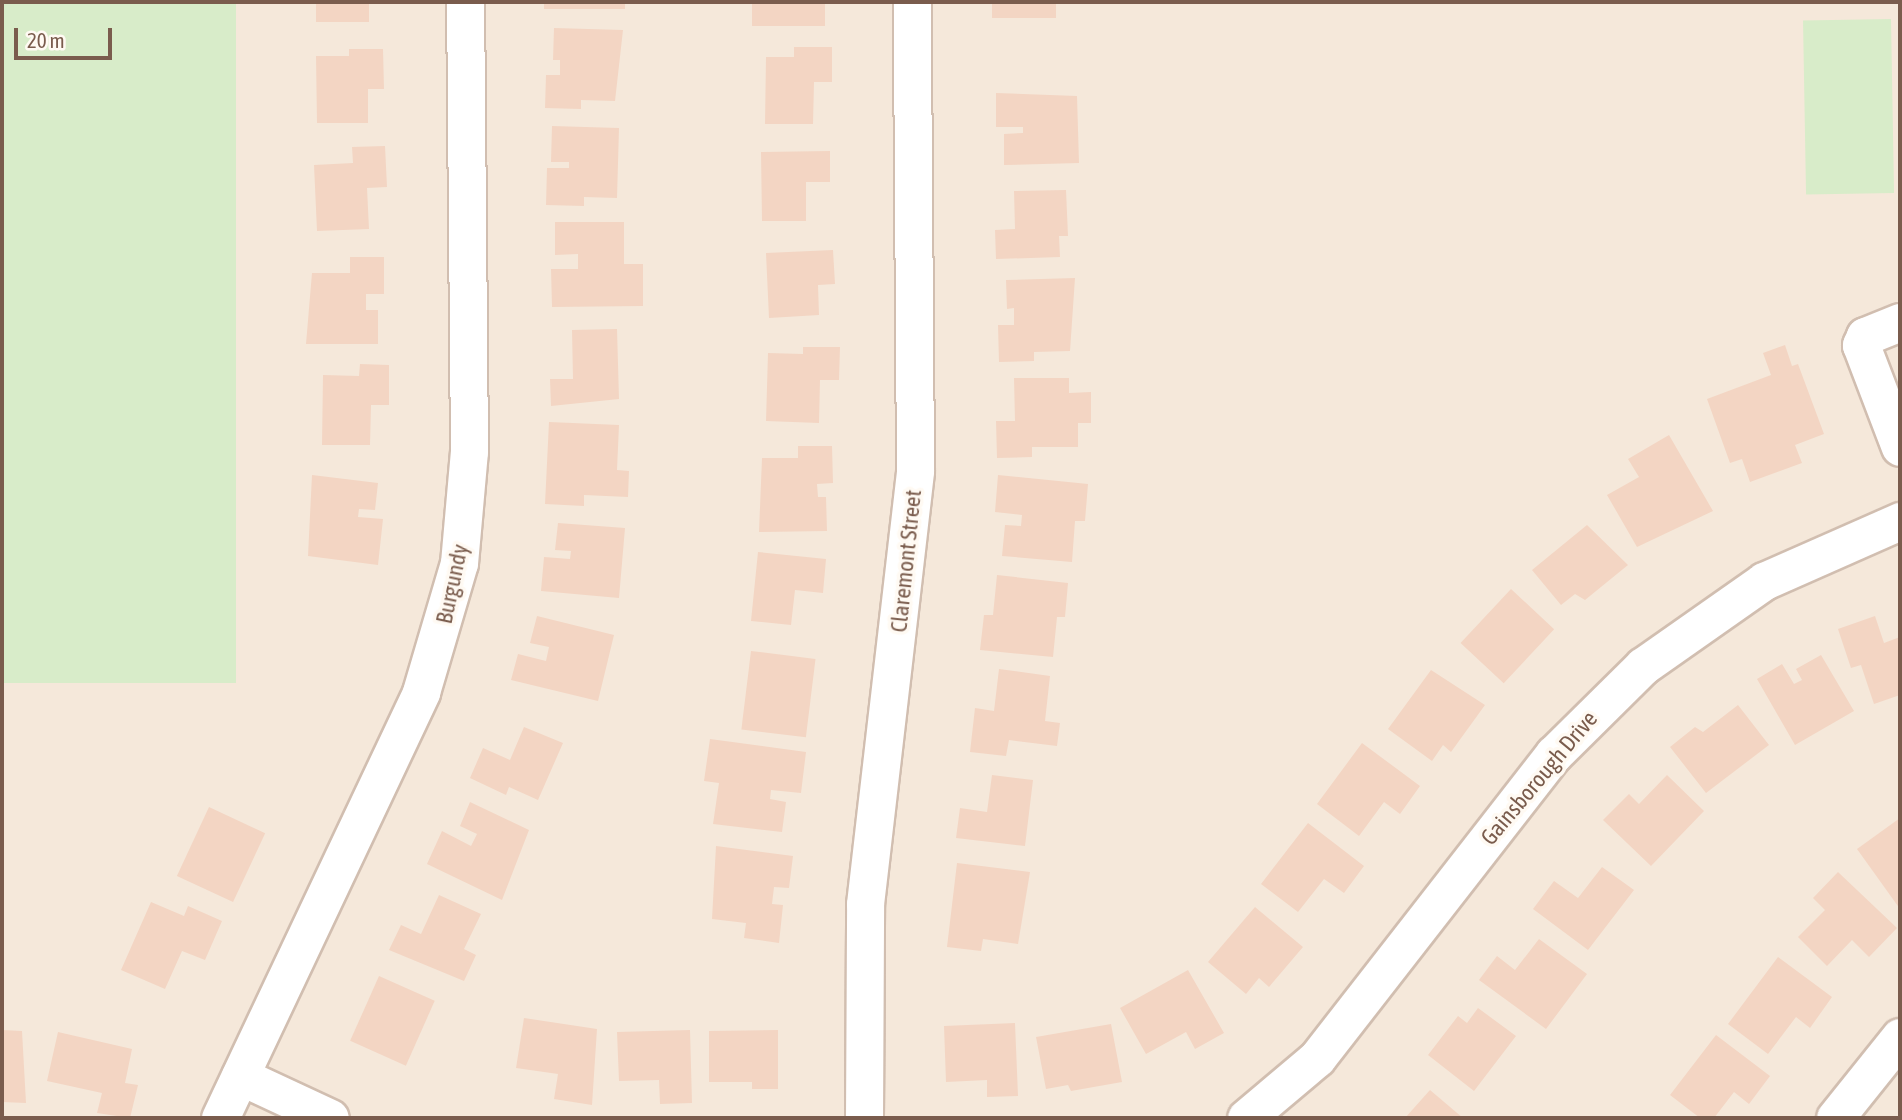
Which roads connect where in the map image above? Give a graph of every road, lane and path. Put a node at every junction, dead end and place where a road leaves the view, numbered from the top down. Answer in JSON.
{"nodes":[{"id":1,"x":465,"y":2,"type":"edge"},
{"id":2,"x":912,"y":2,"type":"edge"},
{"id":3,"x":1900,"y":322,"type":"edge"},
{"id":4,"x":1900,"y":447,"type":"edge"},
{"id":5,"x":1900,"y":521,"type":"edge"},
{"id":6,"x":1900,"y":1037,"type":"edge"},
{"id":7,"x":240,"y":1076,"type":"junction"},
{"id":8,"x":219,"y":1118,"type":"edge"},
{"id":9,"x":330,"y":1118,"type":"edge"},
{"id":10,"x":864,"y":1118,"type":"edge"},
{"id":11,"x":1246,"y":1118,"type":"edge"},
{"id":12,"x":1835,"y":1118,"type":"edge"}],
"edges":[{"from":1,"to":7,"type":"street","name":"Burgundy"},
{"from":2,"to":10,"type":"street","name":"Claremont Street"},
{"from":3,"to":4,"type":"street"},
{"from":5,"to":11,"type":"street","name":"Gainsborough Drive"},
{"from":6,"to":12,"type":"street"},
{"from":7,"to":8,"type":"street","name":"Burgundy"},
{"from":7,"to":9,"type":"street"}]}
